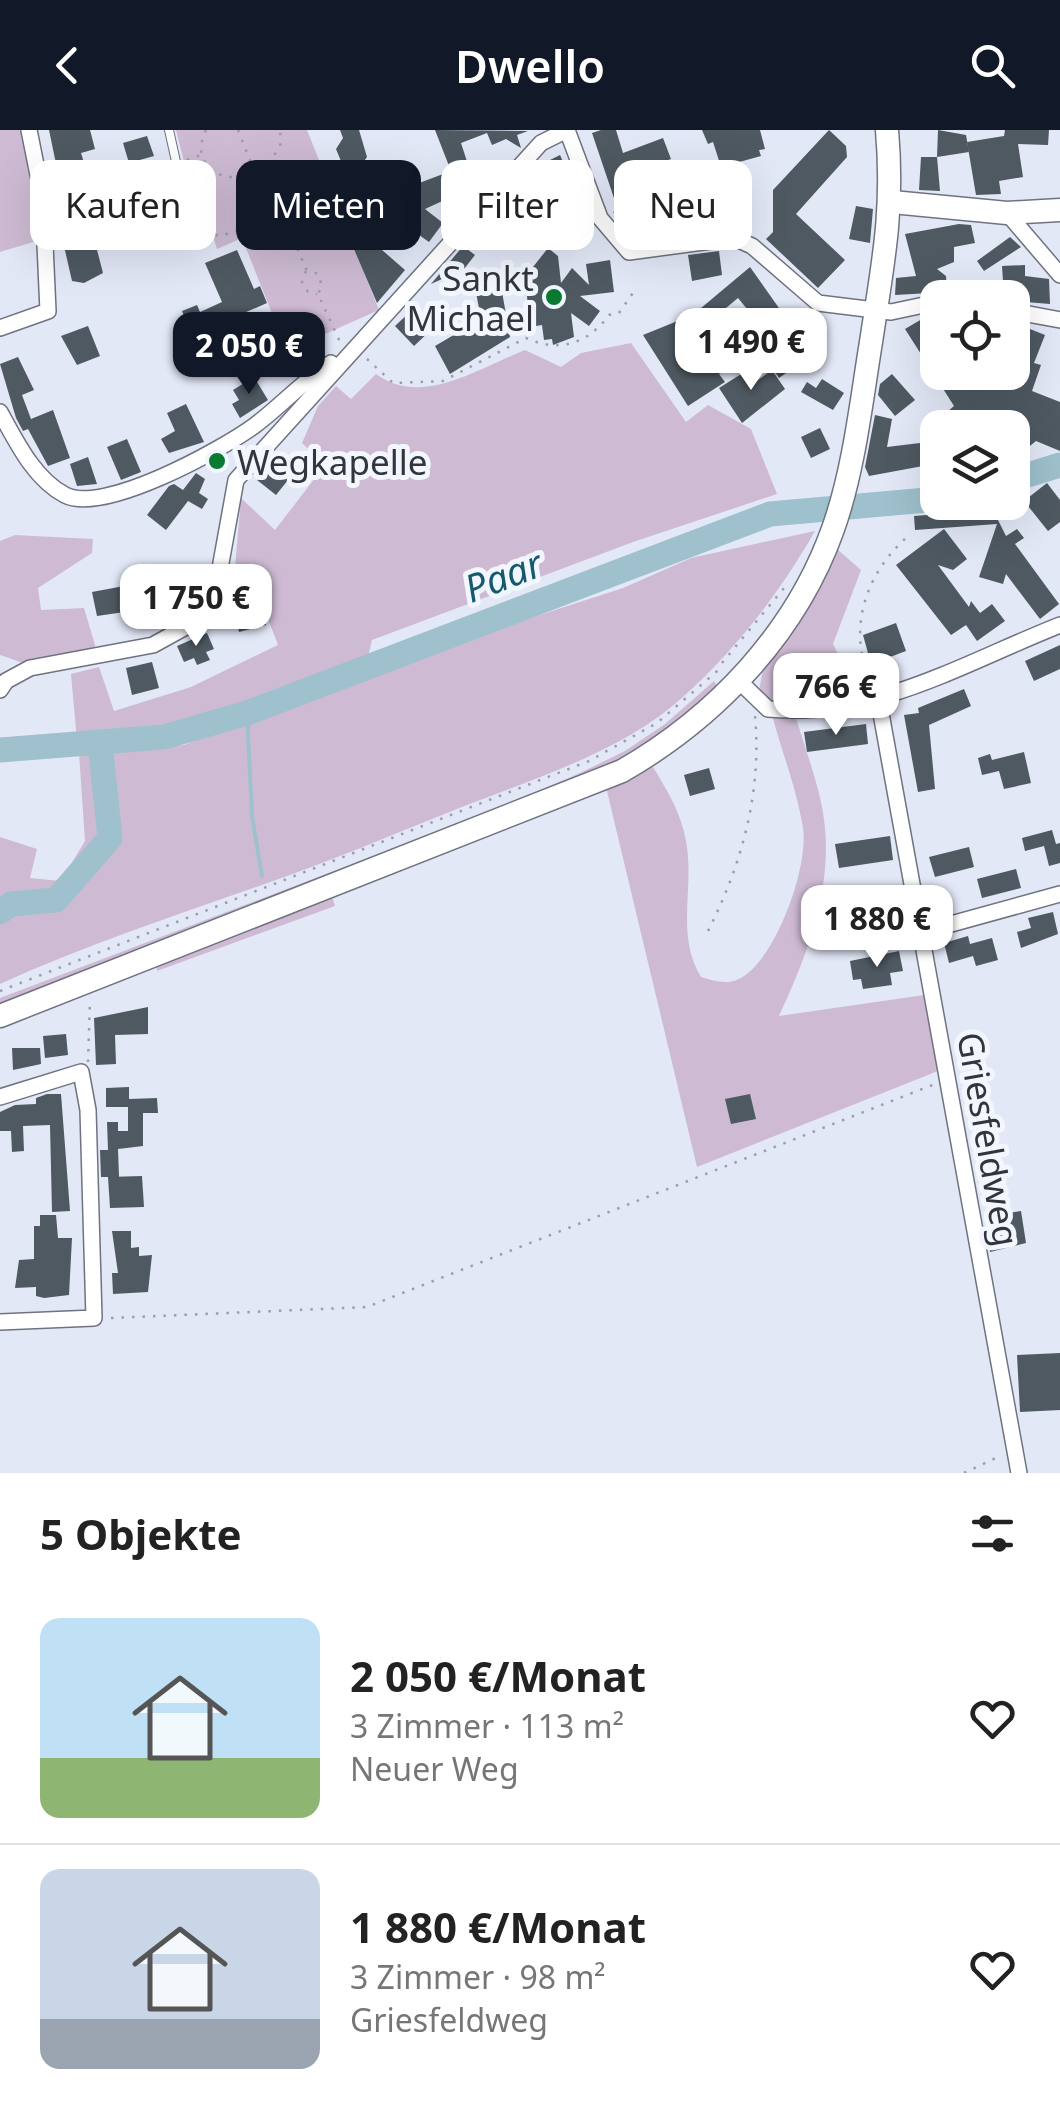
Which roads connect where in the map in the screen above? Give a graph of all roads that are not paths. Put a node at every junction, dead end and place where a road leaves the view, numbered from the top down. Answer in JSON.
{"nodes":[{"id":1,"x":29,"y":130,"type":"edge"},
{"id":2,"x":169,"y":130,"type":"edge"},
{"id":3,"x":567,"y":130,"type":"edge"},
{"id":4,"x":887,"y":130,"type":"edge"},
{"id":5,"x":538,"y":137,"type":"edge"},
{"id":6,"x":175,"y":160,"type":"edge"},
{"id":7,"x":892,"y":202,"type":"junction"},
{"id":8,"x":1060,"y":210,"type":"edge"},
{"id":9,"x":1007,"y":213,"type":"junction"},
{"id":10,"x":1060,"y":275,"type":"edge"},
{"id":11,"x":920,"y":306,"type":"edge"},
{"id":12,"x":876,"y":309,"type":"junction"},
{"id":13,"x":1030,"y":314,"type":"edge"},
{"id":14,"x":1060,"y":320,"type":"edge"},
{"id":15,"x":0,"y":328,"type":"edge"},
{"id":16,"x":352,"y":350,"type":"junction"},
{"id":17,"x":0,"y":412,"type":"edge"},
{"id":18,"x":1060,"y":625,"type":"edge"},
{"id":19,"x":0,"y":690,"type":"edge"},
{"id":20,"x":746,"y":690,"type":"junction"},
{"id":21,"x":878,"y":697,"type":"junction"},
{"id":22,"x":1060,"y":894,"type":"edge"},
{"id":23,"x":922,"y":932,"type":"junction"},
{"id":24,"x":0,"y":1016,"type":"edge"},
{"id":25,"x":0,"y":1097,"type":"edge"},
{"id":26,"x":0,"y":1322,"type":"edge"},
{"id":27,"x":1018,"y":1473,"type":"edge"}],
"edges":[{"from":1,"to":15,"type":"street"},
{"from":2,"to":6,"type":"lane"},
{"from":3,"to":5,"type":"street"},
{"from":3,"to":12,"type":"street"},
{"from":4,"to":7,"type":"main road"},
{"from":5,"to":16,"type":"street"},
{"from":7,"to":9,"type":"main road"},
{"from":7,"to":12,"type":"main road"},
{"from":8,"to":9,"type":"main road"},
{"from":9,"to":10,"type":"street"},
{"from":11,"to":12,"type":"street"},
{"from":12,"to":20,"type":"main road"},
{"from":13,"to":14,"type":"street"},
{"from":16,"to":17,"type":"street"},
{"from":16,"to":19,"type":"street"},
{"from":18,"to":21,"type":"street"},
{"from":20,"to":21,"type":"street"},
{"from":20,"to":24,"type":"main road"},
{"from":21,"to":23,"type":"street","name":"Griesfeldweg"},
{"from":22,"to":23,"type":"street"},
{"from":23,"to":27,"type":"street","name":"Griesfeldweg"},
{"from":25,"to":26,"type":"street"}]}
